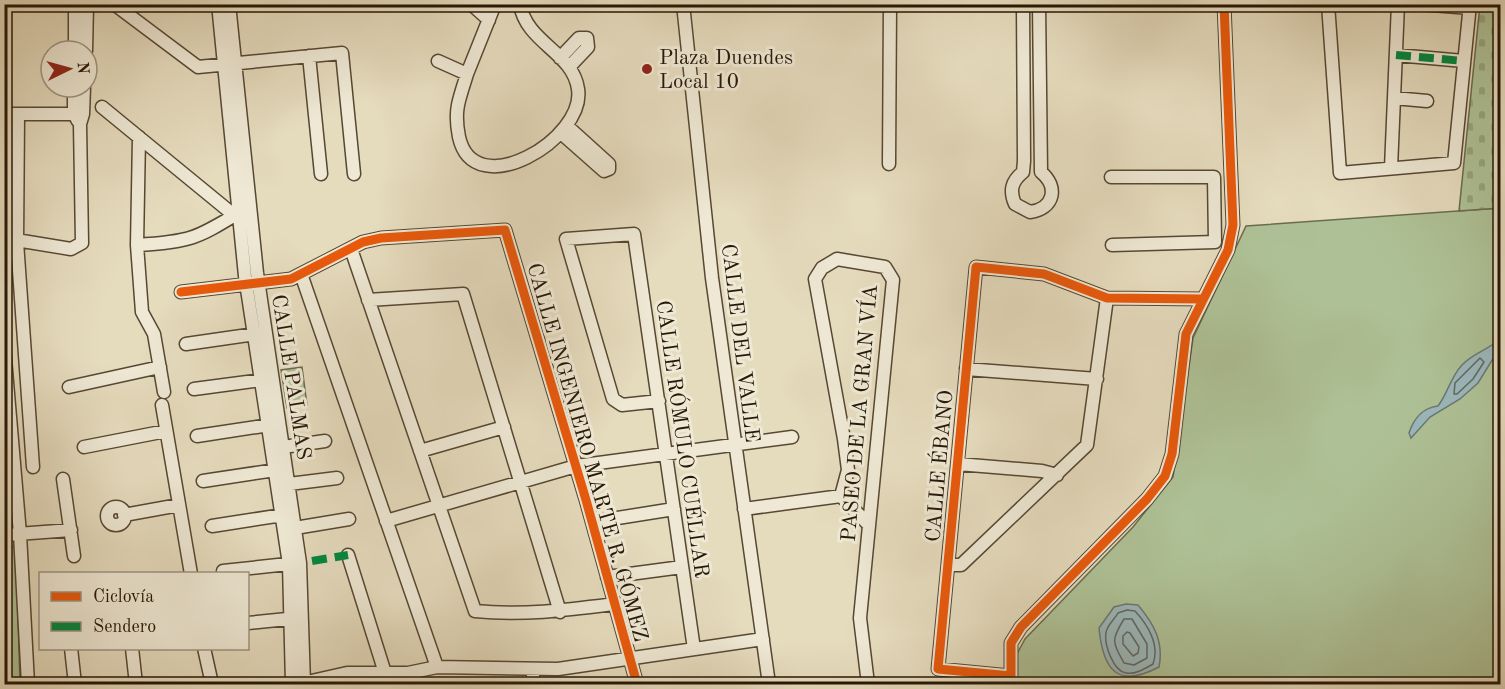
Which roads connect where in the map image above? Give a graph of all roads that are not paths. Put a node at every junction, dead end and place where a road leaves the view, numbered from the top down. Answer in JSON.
{"nodes":[{"id":1,"x":75,"y":4,"type":"edge"},
{"id":2,"x":87,"y":4,"type":"edge"},
{"id":3,"x":114,"y":4,"type":"edge"},
{"id":4,"x":218,"y":4,"type":"edge"},
{"id":5,"x":229,"y":4,"type":"edge"},
{"id":6,"x":471,"y":4,"type":"edge"},
{"id":7,"x":495,"y":4,"type":"edge"},
{"id":8,"x":520,"y":4,"type":"edge"},
{"id":9,"x":683,"y":4,"type":"edge"},
{"id":10,"x":890,"y":4,"type":"edge"},
{"id":11,"x":1023,"y":4,"type":"edge"},
{"id":12,"x":1039,"y":4,"type":"edge"},
{"id":13,"x":1224,"y":4,"type":"edge"},
{"id":14,"x":1328,"y":4,"type":"edge"},
{"id":15,"x":1398,"y":4,"type":"edge"},
{"id":16,"x":1419,"y":4,"type":"edge"},
{"id":17,"x":1470,"y":6,"type":"edge"},
{"id":18,"x":489,"y":20,"type":"junction"},
{"id":19,"x":75,"y":39,"type":"edge"},
{"id":20,"x":86,"y":39,"type":"edge"},
{"id":21,"x":1040,"y":50,"type":"junction"},
{"id":22,"x":1023,"y":51,"type":"junction"},
{"id":23,"x":1396,"y":55,"type":"junction"},
{"id":24,"x":309,"y":56,"type":"junction"},
{"id":25,"x":438,"y":61,"type":"dead end"},
{"id":26,"x":1464,"y":61,"type":"junction"},
{"id":27,"x":230,"y":64,"type":"junction"},
{"id":28,"x":467,"y":74,"type":"junction"},
{"id":29,"x":1394,"y":98,"type":"junction"},
{"id":30,"x":76,"y":99,"type":"edge"},
{"id":31,"x":82,"y":99,"type":"edge"},
{"id":32,"x":1427,"y":100,"type":"dead end"},
{"id":33,"x":102,"y":107,"type":"dead end"},
{"id":34,"x":4,"y":114,"type":"edge"},
{"id":35,"x":18,"y":114,"type":"junction"},
{"id":36,"x":79,"y":117,"type":"junction"},
{"id":37,"x":564,"y":129,"type":"junction"},
{"id":38,"x":139,"y":137,"type":"junction"},
{"id":39,"x":584,"y":148,"type":"dead end"},
{"id":40,"x":889,"y":164,"type":"dead end"},
{"id":41,"x":1391,"y":168,"type":"junction"},
{"id":42,"x":1023,"y":172,"type":"junction"},
{"id":43,"x":1041,"y":172,"type":"junction"},
{"id":44,"x":321,"y":174,"type":"dead end"},
{"id":45,"x":354,"y":174,"type":"dead end"},
{"id":46,"x":1111,"y":177,"type":"dead end"},
{"id":47,"x":1232,"y":188,"type":"junction"},
{"id":48,"x":1215,"y":190,"type":"junction"},
{"id":49,"x":241,"y":212,"type":"junction"},
{"id":50,"x":10,"y":240,"type":"edge"},
{"id":51,"x":137,"y":245,"type":"junction"},
{"id":52,"x":1112,"y":245,"type":"dead end"},
{"id":53,"x":351,"y":249,"type":"junction"},
{"id":54,"x":301,"y":274,"type":"junction"},
{"id":55,"x":252,"y":284,"type":"junction"},
{"id":56,"x":181,"y":292,"type":"dead end"},
{"id":57,"x":1107,"y":298,"type":"junction"},
{"id":58,"x":1203,"y":299,"type":"junction"},
{"id":59,"x":368,"y":300,"type":"junction"},
{"id":60,"x":261,"y":333,"type":"junction"},
{"id":61,"x":186,"y":344,"type":"dead end"},
{"id":62,"x":4,"y":347,"type":"edge"},
{"id":63,"x":160,"y":367,"type":"junction"},
{"id":64,"x":966,"y":369,"type":"junction"},
{"id":65,"x":267,"y":379,"type":"junction"},
{"id":66,"x":1096,"y":379,"type":"junction"},
{"id":67,"x":69,"y":387,"type":"dead end"},
{"id":68,"x":194,"y":389,"type":"dead end"},
{"id":69,"x":659,"y":401,"type":"junction"},
{"id":70,"x":274,"y":425,"type":"junction"},
{"id":71,"x":504,"y":427,"type":"junction"},
{"id":72,"x":166,"y":431,"type":"junction"},
{"id":73,"x":197,"y":436,"type":"dead end"},
{"id":74,"x":792,"y":437,"type":"dead end"},
{"id":75,"x":325,"y":441,"type":"dead end"},
{"id":76,"x":734,"y":445,"type":"junction"},
{"id":77,"x":84,"y":447,"type":"dead end"},
{"id":78,"x":283,"y":447,"type":"junction"},
{"id":79,"x":420,"y":451,"type":"junction"},
{"id":80,"x":666,"y":455,"type":"junction"},
{"id":81,"x":958,"y":464,"type":"junction"},
{"id":82,"x":576,"y":466,"type":"junction"},
{"id":83,"x":33,"y":467,"type":"dead end"},
{"id":84,"x":281,"y":469,"type":"junction"},
{"id":85,"x":1057,"y":475,"type":"junction"},
{"id":86,"x":337,"y":478,"type":"dead end"},
{"id":87,"x":63,"y":479,"type":"dead end"},
{"id":88,"x":203,"y":481,"type":"dead end"},
{"id":89,"x":520,"y":482,"type":"junction"},
{"id":90,"x":289,"y":484,"type":"junction"},
{"id":91,"x":841,"y":496,"type":"junction"},
{"id":92,"x":179,"y":505,"type":"junction"},
{"id":93,"x":439,"y":507,"type":"junction"},
{"id":94,"x":744,"y":509,"type":"junction"},
{"id":95,"x":674,"y":510,"type":"junction"},
{"id":96,"x":288,"y":514,"type":"junction"},
{"id":97,"x":124,"y":515,"type":"dead end"},
{"id":98,"x":349,"y":519,"type":"dead end"},
{"id":99,"x":386,"y":522,"type":"junction"},
{"id":100,"x":592,"y":522,"type":"junction"},
{"id":101,"x":868,"y":524,"type":"junction"},
{"id":102,"x":212,"y":526,"type":"dead end"},
{"id":103,"x":295,"y":528,"type":"junction"},
{"id":104,"x":71,"y":530,"type":"junction"},
{"id":105,"x":20,"y":534,"type":"junction"},
{"id":106,"x":4,"y":536,"type":"edge"},
{"id":107,"x":348,"y":555,"type":"dead end"},
{"id":108,"x":74,"y":556,"type":"dead end"},
{"id":109,"x":294,"y":563,"type":"junction"},
{"id":110,"x":948,"y":565,"type":"junction"},
{"id":111,"x":682,"y":567,"type":"junction"},
{"id":112,"x":223,"y":571,"type":"dead end"},
{"id":113,"x":190,"y":572,"type":"edge"},
{"id":114,"x":607,"y":576,"type":"junction"},
{"id":115,"x":614,"y":603,"type":"junction"},
{"id":116,"x":560,"y":612,"type":"junction"},
{"id":117,"x":296,"y":618,"type":"junction"},
{"id":118,"x":249,"y":623,"type":"edge"},
{"id":119,"x":763,"y":639,"type":"junction"},
{"id":120,"x":694,"y":649,"type":"junction"},
{"id":121,"x":72,"y":650,"type":"edge"},
{"id":122,"x":132,"y":650,"type":"edge"},
{"id":123,"x":204,"y":650,"type":"edge"},
{"id":124,"x":629,"y":659,"type":"junction"},
{"id":125,"x":437,"y":667,"type":"junction"},
{"id":126,"x":533,"y":670,"type":"junction"},
{"id":127,"x":385,"y":673,"type":"junction"},
{"id":128,"x":28,"y":684,"type":"edge"},
{"id":129,"x":75,"y":684,"type":"edge"},
{"id":130,"x":136,"y":684,"type":"edge"},
{"id":131,"x":212,"y":684,"type":"edge"},
{"id":132,"x":299,"y":684,"type":"edge"},
{"id":133,"x":533,"y":684,"type":"edge"},
{"id":134,"x":637,"y":684,"type":"edge"},
{"id":135,"x":769,"y":684,"type":"edge"},
{"id":136,"x":868,"y":684,"type":"edge"}],
"edges":[{"from":1,"to":19,"type":"street"},
{"from":2,"to":20,"type":"street"},
{"from":3,"to":27,"type":"street"},
{"from":4,"to":27,"type":"street","name":"CALLE PALMAS"},
{"from":5,"to":27,"type":"street","name":"CALLE PALMAS"},
{"from":6,"to":18,"type":"street"},
{"from":7,"to":18,"type":"street"},
{"from":8,"to":37,"type":"street"},
{"from":9,"to":76,"type":"street","name":"CALLE DEL VALLE"},
{"from":10,"to":40,"type":"street"},
{"from":11,"to":22,"type":"street"},
{"from":12,"to":21,"type":"street"},
{"from":13,"to":47,"type":"street"},
{"from":14,"to":41,"type":"street"},
{"from":15,"to":23,"type":"street"},
{"from":16,"to":17,"type":"street"},
{"from":17,"to":26,"type":"street"},
{"from":18,"to":28,"type":"street"},
{"from":21,"to":22,"type":"street"},
{"from":21,"to":43,"type":"street"},
{"from":22,"to":42,"type":"street"},
{"from":23,"to":26,"type":"street"},
{"from":23,"to":29,"type":"street"},
{"from":24,"to":27,"type":"street"},
{"from":24,"to":44,"type":"street"},
{"from":24,"to":45,"type":"street"},
{"from":25,"to":28,"type":"street"},
{"from":26,"to":41,"type":"street"},
{"from":27,"to":49,"type":"street","name":"CALLE PALMAS"},
{"from":28,"to":37,"type":"street"},
{"from":29,"to":32,"type":"street"},
{"from":29,"to":41,"type":"street"},
{"from":30,"to":36,"type":"street"},
{"from":31,"to":36,"type":"street"},
{"from":33,"to":38,"type":"street"},
{"from":34,"to":35,"type":"street"},
{"from":35,"to":36,"type":"street"},
{"from":35,"to":50,"type":"street"},
{"from":36,"to":50,"type":"street"},
{"from":37,"to":39,"type":"street"},
{"from":38,"to":49,"type":"street"},
{"from":38,"to":51,"type":"street"},
{"from":42,"to":43,"type":"street"},
{"from":42,"to":43,"type":"street"},
{"from":46,"to":48,"type":"street"},
{"from":47,"to":48,"type":"street"},
{"from":47,"to":58,"type":"street"},
{"from":48,"to":52,"type":"street"},
{"from":49,"to":51,"type":"street"},
{"from":49,"to":55,"type":"street","name":"CALLE PALMAS"},
{"from":50,"to":83,"type":"street"},
{"from":51,"to":63,"type":"street"},
{"from":53,"to":54,"type":"street"},
{"from":53,"to":59,"type":"street"},
{"from":53,"to":82,"type":"street","name":"CALLE INGENIERO MARTE R. GÓMEZ"},
{"from":54,"to":55,"type":"street"},
{"from":54,"to":99,"type":"street"},
{"from":55,"to":56,"type":"street"},
{"from":55,"to":60,"type":"street","name":"CALLE PALMAS"},
{"from":57,"to":58,"type":"street"},
{"from":57,"to":64,"type":"street","name":"CALLE ÉBANO"},
{"from":57,"to":66,"type":"street"},
{"from":58,"to":110,"type":"street","name":"CALLE ÉBANO"},
{"from":59,"to":71,"type":"street"},
{"from":59,"to":79,"type":"street"},
{"from":60,"to":61,"type":"street"},
{"from":60,"to":65,"type":"street","name":"CALLE PALMAS"},
{"from":62,"to":105,"type":"street"},
{"from":63,"to":67,"type":"street"},
{"from":63,"to":72,"type":"street"},
{"from":64,"to":66,"type":"street"},
{"from":64,"to":81,"type":"street","name":"CALLE ÉBANO"},
{"from":65,"to":68,"type":"street"},
{"from":65,"to":70,"type":"street","name":"CALLE PALMAS"},
{"from":66,"to":85,"type":"street"},
{"from":69,"to":69,"type":"street","name":"CALLE RÓMULO CUÉLLAR"},
{"from":69,"to":80,"type":"street","name":"CALLE RÓMULO CUÉLLAR"},
{"from":70,"to":73,"type":"street"},
{"from":70,"to":78,"type":"street","name":"CALLE PALMAS"},
{"from":70,"to":84,"type":"street","name":"CALLE PALMAS"},
{"from":71,"to":79,"type":"street"},
{"from":71,"to":89,"type":"street"},
{"from":72,"to":77,"type":"street"},
{"from":72,"to":92,"type":"street"},
{"from":74,"to":76,"type":"street"},
{"from":75,"to":78,"type":"street"},
{"from":76,"to":80,"type":"street"},
{"from":76,"to":94,"type":"street","name":"CALLE DEL VALLE"},
{"from":78,"to":84,"type":"street","name":"CALLE PALMAS"},
{"from":79,"to":93,"type":"street"},
{"from":80,"to":82,"type":"street"},
{"from":80,"to":95,"type":"street","name":"CALLE RÓMULO CUÉLLAR"},
{"from":81,"to":85,"type":"street"},
{"from":81,"to":110,"type":"street","name":"CALLE ÉBANO"},
{"from":82,"to":89,"type":"street"},
{"from":82,"to":100,"type":"street","name":"CALLE INGENIERO MARTE R. GÓMEZ"},
{"from":84,"to":88,"type":"street"},
{"from":84,"to":90,"type":"street","name":"CALLE PALMAS"},
{"from":84,"to":96,"type":"street","name":"CALLE PALMAS"},
{"from":85,"to":110,"type":"street"},
{"from":86,"to":90,"type":"street"},
{"from":87,"to":104,"type":"street"},
{"from":89,"to":93,"type":"street"},
{"from":89,"to":116,"type":"street"},
{"from":90,"to":96,"type":"street","name":"CALLE PALMAS"},
{"from":91,"to":94,"type":"street"},
{"from":91,"to":101,"type":"street"},
{"from":91,"to":101,"type":"street","name":"PASEO DE LA GRAN VÍA"},
{"from":92,"to":97,"type":"street"},
{"from":92,"to":113,"type":"street"},
{"from":93,"to":99,"type":"street"},
{"from":93,"to":116,"type":"street"},
{"from":94,"to":119,"type":"street","name":"CALLE DEL VALLE"},
{"from":95,"to":100,"type":"street"},
{"from":95,"to":111,"type":"street","name":"CALLE RÓMULO CUÉLLAR"},
{"from":96,"to":102,"type":"street"},
{"from":96,"to":103,"type":"street","name":"CALLE PALMAS"},
{"from":96,"to":109,"type":"street","name":"CALLE PALMAS"},
{"from":98,"to":103,"type":"street"},
{"from":99,"to":125,"type":"street"},
{"from":100,"to":114,"type":"street","name":"CALLE INGENIERO MARTE R. GÓMEZ"},
{"from":101,"to":136,"type":"street","name":"PASEO DE LA GRAN VÍA"},
{"from":103,"to":109,"type":"street","name":"CALLE PALMAS"},
{"from":104,"to":105,"type":"street"},
{"from":104,"to":108,"type":"street"},
{"from":105,"to":106,"type":"street"},
{"from":105,"to":128,"type":"street"},
{"from":107,"to":127,"type":"street"},
{"from":109,"to":112,"type":"street"},
{"from":109,"to":117,"type":"street","name":"CALLE PALMAS"},
{"from":111,"to":114,"type":"street"},
{"from":111,"to":120,"type":"street","name":"CALLE RÓMULO CUÉLLAR"},
{"from":114,"to":115,"type":"street","name":"CALLE INGENIERO MARTE R. GÓMEZ"},
{"from":115,"to":116,"type":"street"},
{"from":115,"to":124,"type":"street","name":"CALLE INGENIERO MARTE R. GÓMEZ"},
{"from":117,"to":118,"type":"street"},
{"from":117,"to":132,"type":"street","name":"CALLE PALMAS"},
{"from":119,"to":120,"type":"street"},
{"from":119,"to":135,"type":"street","name":"CALLE DEL VALLE"},
{"from":120,"to":124,"type":"street"},
{"from":121,"to":129,"type":"street"},
{"from":122,"to":130,"type":"street"},
{"from":123,"to":131,"type":"street"},
{"from":124,"to":126,"type":"street"},
{"from":124,"to":134,"type":"street","name":"CALLE INGENIERO MARTE R. GÓMEZ"},
{"from":125,"to":126,"type":"street"},
{"from":125,"to":127,"type":"street"},
{"from":126,"to":133,"type":"street"},
{"from":127,"to":132,"type":"street"}]}
